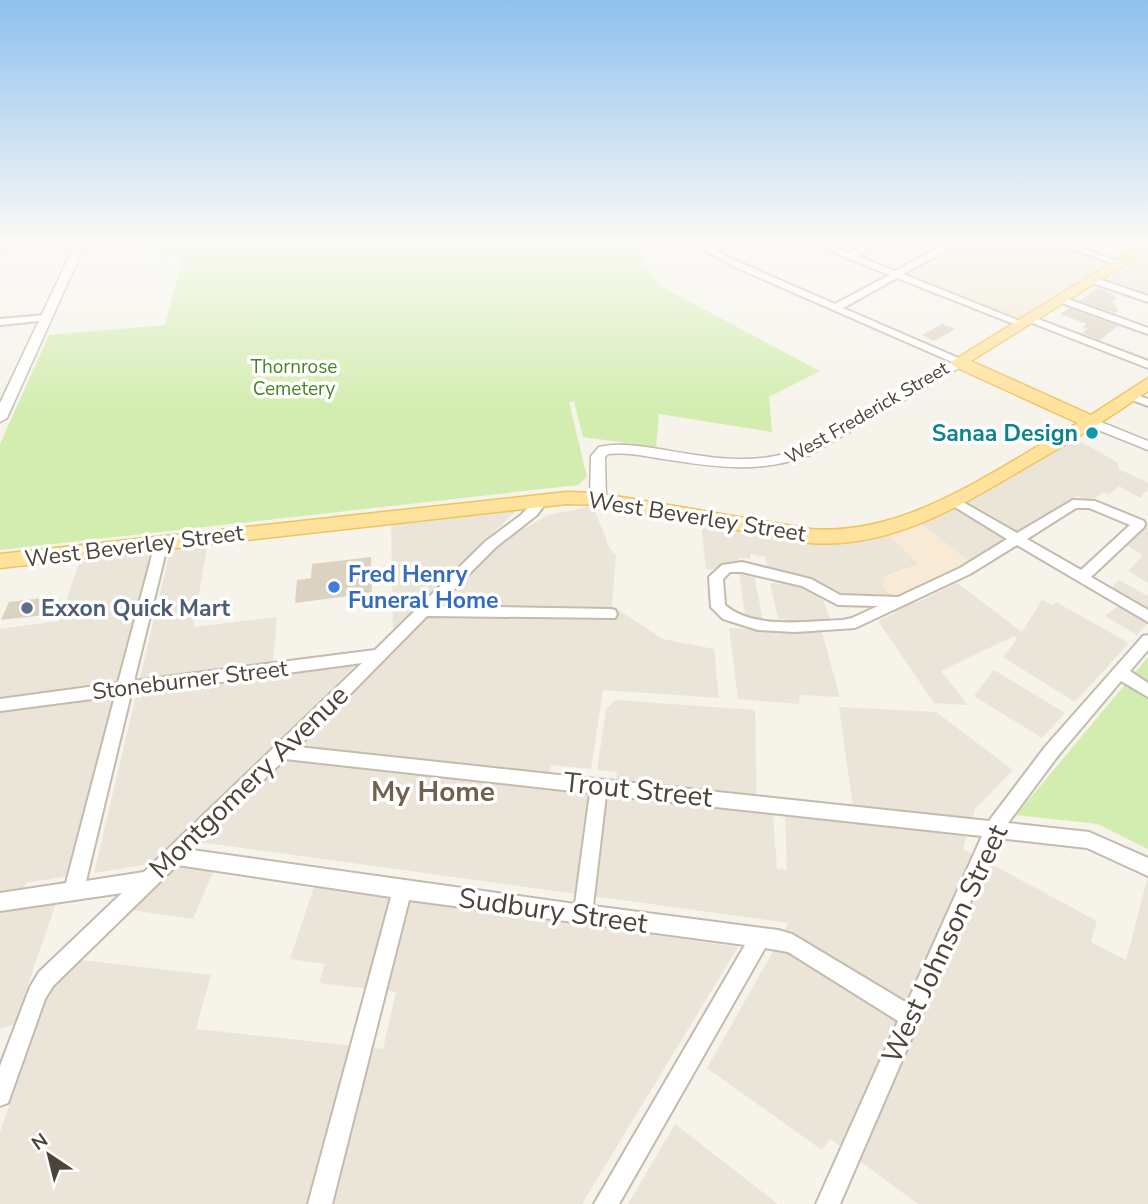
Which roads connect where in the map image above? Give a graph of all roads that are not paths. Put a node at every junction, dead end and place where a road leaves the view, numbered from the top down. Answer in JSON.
{"nodes":[{"id":1,"x":56,"y":296,"type":"edge"},
{"id":2,"x":808,"y":296,"type":"edge"},
{"id":3,"x":856,"y":296,"type":"edge"},
{"id":4,"x":956,"y":296,"type":"edge"},
{"id":5,"x":1068,"y":296,"type":"edge"},
{"id":6,"x":1062,"y":300,"type":"junction"},
{"id":7,"x":835,"y":308,"type":"junction"},
{"id":8,"x":46,"y":318,"type":"junction"},
{"id":9,"x":1026,"y":322,"type":"junction"},
{"id":10,"x":0,"y":323,"type":"edge"},
{"id":11,"x":1148,"y":331,"type":"edge"},
{"id":12,"x":959,"y":362,"type":"junction"},
{"id":13,"x":1148,"y":365,"type":"edge"},
{"id":14,"x":1148,"y":383,"type":"edge"},
{"id":15,"x":1140,"y":399,"type":"edge"},
{"id":16,"x":2,"y":410,"type":"edge"},
{"id":17,"x":1091,"y":422,"type":"junction"},
{"id":18,"x":1148,"y":446,"type":"edge"},
{"id":19,"x":598,"y":499,"type":"junction"},
{"id":20,"x":542,"y":500,"type":"junction"},
{"id":21,"x":954,"y":501,"type":"junction"},
{"id":22,"x":1016,"y":539,"type":"junction"},
{"id":23,"x":161,"y":543,"type":"junction"},
{"id":24,"x":0,"y":562,"type":"edge"},
{"id":25,"x":1082,"y":577,"type":"junction"},
{"id":26,"x":901,"y":602,"type":"junction"},
{"id":27,"x":424,"y":611,"type":"junction"},
{"id":28,"x":610,"y":614,"type":"dead end"},
{"id":29,"x":1148,"y":617,"type":"edge"},
{"id":30,"x":1148,"y":640,"type":"edge"},
{"id":31,"x":380,"y":655,"type":"junction"},
{"id":32,"x":1119,"y":673,"type":"junction"},
{"id":33,"x":124,"y":688,"type":"junction"},
{"id":34,"x":1148,"y":691,"type":"edge"},
{"id":35,"x":0,"y":705,"type":"edge"},
{"id":36,"x":282,"y":752,"type":"junction"},
{"id":37,"x":599,"y":785,"type":"junction"},
{"id":38,"x":994,"y":828,"type":"junction"},
{"id":39,"x":176,"y":856,"type":"junction"},
{"id":40,"x":1148,"y":867,"type":"edge"},
{"id":41,"x":150,"y":880,"type":"junction"},
{"id":42,"x":74,"y":890,"type":"junction"},
{"id":43,"x":402,"y":890,"type":"junction"},
{"id":44,"x":0,"y":902,"type":"edge"},
{"id":45,"x":583,"y":915,"type":"junction"},
{"id":46,"x":760,"y":938,"type":"junction"},
{"id":47,"x":911,"y":1017,"type":"junction"},
{"id":48,"x":0,"y":1095,"type":"edge"},
{"id":49,"x":320,"y":1204,"type":"edge"},
{"id":50,"x":606,"y":1204,"type":"edge"},
{"id":51,"x":828,"y":1204,"type":"edge"}],
"edges":[{"from":1,"to":8,"type":"street"},
{"from":2,"to":7,"type":"street"},
{"from":3,"to":7,"type":"street"},
{"from":4,"to":9,"type":"street"},
{"from":5,"to":6,"type":"main road","name":"West Frederick Street"},
{"from":6,"to":9,"type":"main road","name":"West Frederick Street"},
{"from":6,"to":11,"type":"street"},
{"from":7,"to":12,"type":"street"},
{"from":8,"to":10,"type":"street"},
{"from":8,"to":16,"type":"street"},
{"from":9,"to":12,"type":"main road","name":"West Frederick Street"},
{"from":9,"to":13,"type":"street"},
{"from":12,"to":17,"type":"main road"},
{"from":12,"to":19,"type":"street","name":"West Frederick Street"},
{"from":14,"to":15,"type":"main road","name":"West Beverley Street"},
{"from":15,"to":17,"type":"main road","name":"West Beverley Street"},
{"from":17,"to":18,"type":"street"},
{"from":17,"to":21,"type":"main road","name":"West Beverley Street"},
{"from":19,"to":20,"type":"main road","name":"West Beverley Street"},
{"from":19,"to":21,"type":"main road","name":"West Beverley Street"},
{"from":20,"to":23,"type":"main road","name":"West Beverley Street"},
{"from":20,"to":27,"type":"street","name":"Montgomery Avenue"},
{"from":21,"to":22,"type":"street"},
{"from":22,"to":25,"type":"street"},
{"from":22,"to":25,"type":"street"},
{"from":22,"to":26,"type":"street"},
{"from":23,"to":24,"type":"main road","name":"West Beverley Street"},
{"from":23,"to":33,"type":"street"},
{"from":25,"to":29,"type":"street"},
{"from":26,"to":26,"type":"street"},
{"from":27,"to":28,"type":"street"},
{"from":27,"to":31,"type":"street","name":"Montgomery Avenue"},
{"from":30,"to":32,"type":"street","name":"West Johnson Street"},
{"from":31,"to":33,"type":"street","name":"Stoneburner Street"},
{"from":31,"to":36,"type":"street","name":"Montgomery Avenue"},
{"from":32,"to":34,"type":"street"},
{"from":32,"to":38,"type":"street","name":"West Johnson Street"},
{"from":33,"to":35,"type":"street","name":"Stoneburner Street"},
{"from":33,"to":42,"type":"street"},
{"from":36,"to":37,"type":"street","name":"Trout Street"},
{"from":36,"to":39,"type":"street","name":"Montgomery Avenue"},
{"from":37,"to":38,"type":"street","name":"Trout Street"},
{"from":37,"to":45,"type":"street"},
{"from":38,"to":40,"type":"street","name":"Trout Street"},
{"from":38,"to":47,"type":"street","name":"West Johnson Street"},
{"from":39,"to":41,"type":"street","name":"Montgomery Avenue"},
{"from":39,"to":43,"type":"street","name":"Sudbury Street"},
{"from":41,"to":42,"type":"street"},
{"from":41,"to":48,"type":"street","name":"Montgomery Avenue"},
{"from":42,"to":44,"type":"street"},
{"from":43,"to":45,"type":"street","name":"Sudbury Street"},
{"from":43,"to":49,"type":"street"},
{"from":45,"to":46,"type":"street","name":"Sudbury Street"},
{"from":46,"to":47,"type":"street","name":"Sudbury Street"},
{"from":46,"to":50,"type":"street"},
{"from":47,"to":51,"type":"street","name":"West Johnson Street"}]}
